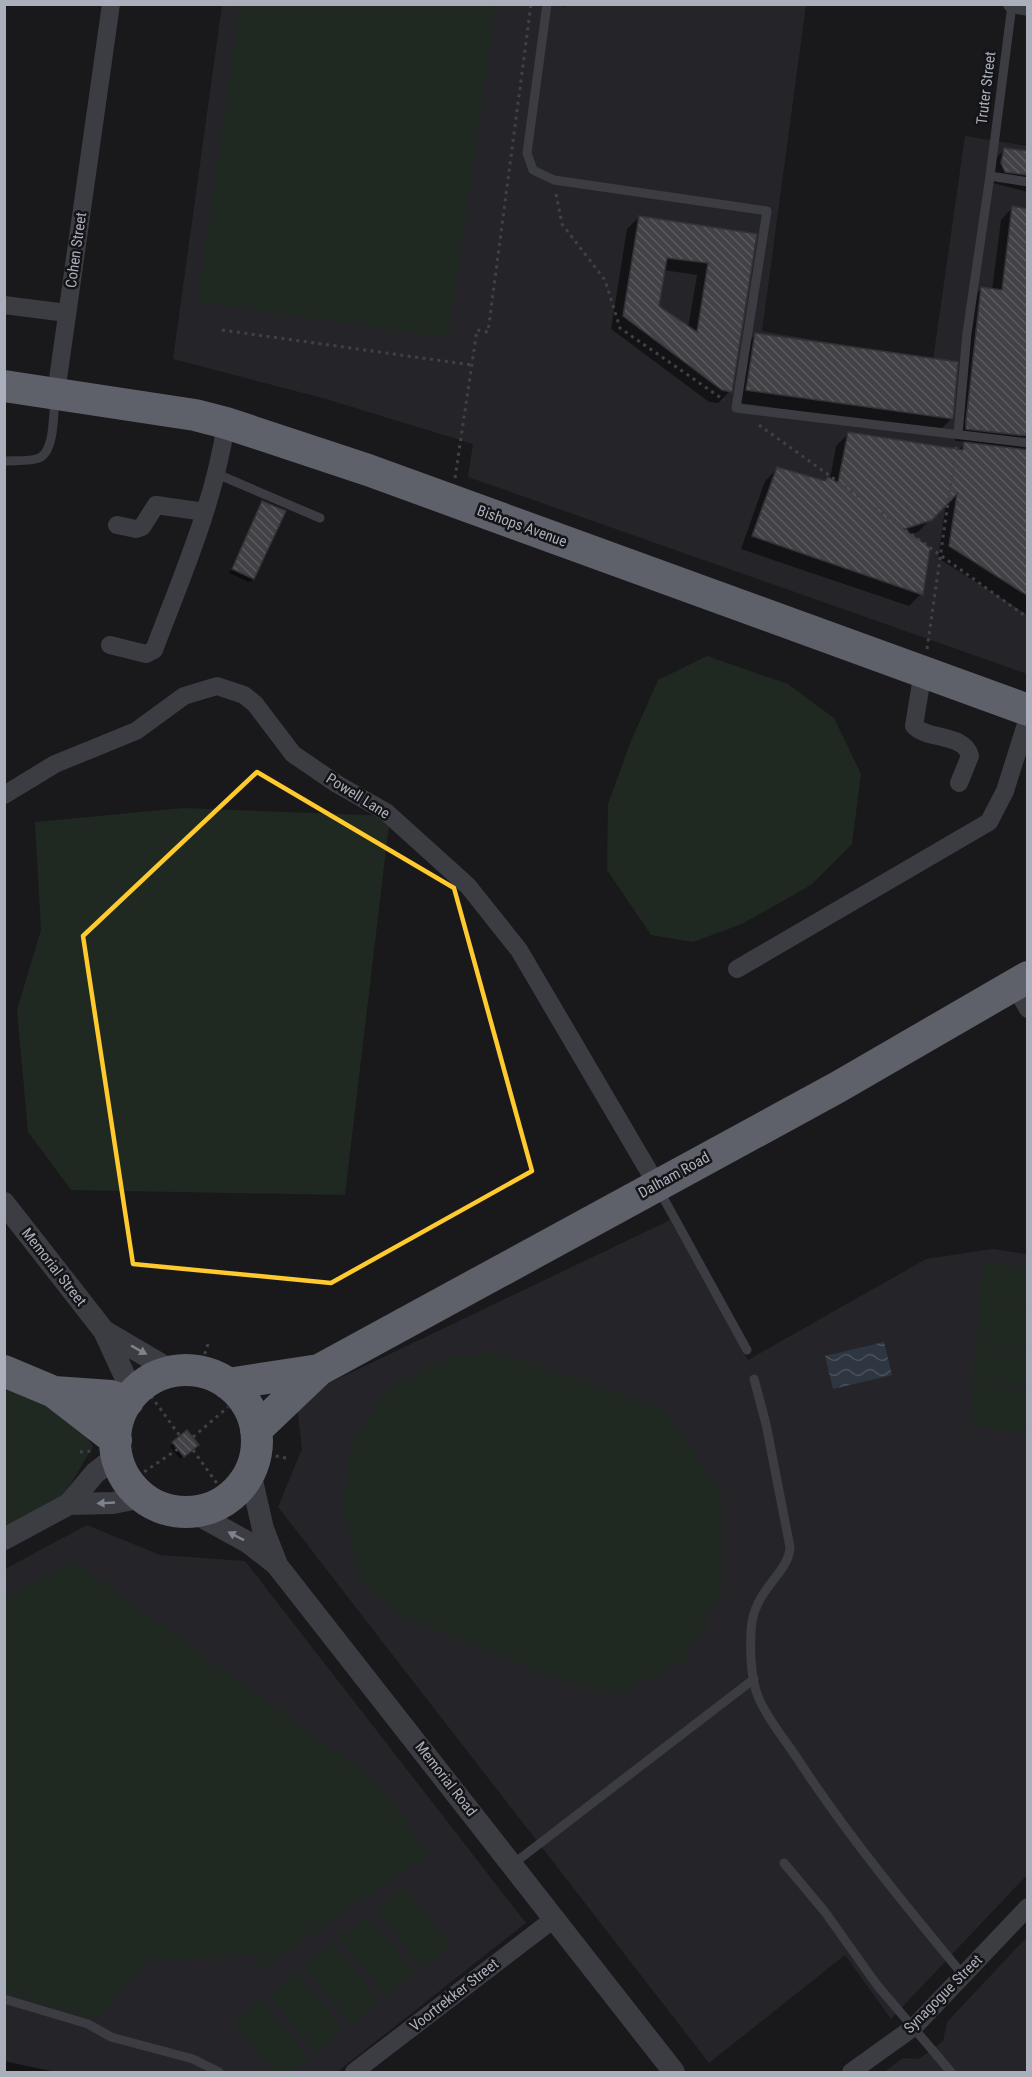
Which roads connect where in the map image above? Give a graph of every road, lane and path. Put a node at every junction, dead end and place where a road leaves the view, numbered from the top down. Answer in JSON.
{"nodes":[{"id":1,"x":111,"y":4,"type":"edge"},
{"id":2,"x":531,"y":4,"type":"edge"},
{"id":3,"x":547,"y":4,"type":"edge"},
{"id":4,"x":1012,"y":4,"type":"edge"},
{"id":5,"x":1028,"y":7,"type":"edge"},
{"id":6,"x":990,"y":176,"type":"junction"},
{"id":7,"x":1028,"y":182,"type":"edge"},
{"id":8,"x":4,"y":305,"type":"edge"},
{"id":9,"x":66,"y":313,"type":"junction"},
{"id":10,"x":222,"y":330,"type":"dead end"},
{"id":11,"x":472,"y":365,"type":"junction"},
{"id":12,"x":4,"y":386,"type":"edge"},
{"id":13,"x":56,"y":393,"type":"junction"},
{"id":14,"x":226,"y":423,"type":"junction"},
{"id":15,"x":958,"y":434,"type":"junction"},
{"id":16,"x":1028,"y":443,"type":"edge"},
{"id":17,"x":4,"y":460,"type":"edge"},
{"id":18,"x":217,"y":474,"type":"junction"},
{"id":19,"x":452,"y":500,"type":"junction"},
{"id":20,"x":204,"y":512,"type":"junction"},
{"id":21,"x":320,"y":518,"type":"dead end"},
{"id":22,"x":117,"y":525,"type":"dead end"},
{"id":23,"x":110,"y":645,"type":"dead end"},
{"id":24,"x":923,"y":671,"type":"junction"},
{"id":25,"x":1028,"y":710,"type":"edge"},
{"id":26,"x":1028,"y":718,"type":"edge"},
{"id":27,"x":958,"y":783,"type":"dead end"},
{"id":28,"x":4,"y":795,"type":"edge"},
{"id":29,"x":737,"y":969,"type":"dead end"},
{"id":30,"x":1023,"y":990,"type":"edge"},
{"id":31,"x":657,"y":1185,"type":"junction"},
{"id":32,"x":4,"y":1203,"type":"edge"},
{"id":33,"x":104,"y":1331,"type":"junction"},
{"id":34,"x":209,"y":1341,"type":"dead end"},
{"id":35,"x":747,"y":1350,"type":"dead end"},
{"id":36,"x":319,"y":1370,"type":"junction"},
{"id":37,"x":4,"y":1371,"type":"edge"},
{"id":38,"x":754,"y":1379,"type":"dead end"},
{"id":39,"x":207,"y":1383,"type":"junction"},
{"id":40,"x":54,"y":1392,"type":"junction"},
{"id":41,"x":137,"y":1396,"type":"junction"},
{"id":42,"x":180,"y":1436,"type":"dead end"},
{"id":43,"x":193,"y":1437,"type":"dead end"},
{"id":44,"x":178,"y":1449,"type":"dead end"},
{"id":45,"x":193,"y":1450,"type":"dead end"},
{"id":46,"x":262,"y":1453,"type":"junction"},
{"id":47,"x":128,"y":1467,"type":"junction"},
{"id":48,"x":221,"y":1489,"type":"dead end"},
{"id":49,"x":69,"y":1504,"type":"junction"},
{"id":50,"x":193,"y":1512,"type":"junction"},
{"id":51,"x":4,"y":1539,"type":"edge"},
{"id":52,"x":276,"y":1564,"type":"junction"},
{"id":53,"x":754,"y":1679,"type":"junction"},
{"id":54,"x":784,"y":1863,"type":"dead end"},
{"id":55,"x":513,"y":1864,"type":"junction"},
{"id":56,"x":1028,"y":1907,"type":"edge"},
{"id":57,"x":555,"y":1918,"type":"junction"},
{"id":58,"x":963,"y":1975,"type":"junction"},
{"id":59,"x":4,"y":1999,"type":"edge"},
{"id":60,"x":914,"y":2027,"type":"junction"},
{"id":61,"x":219,"y":2073,"type":"edge"},
{"id":62,"x":354,"y":2073,"type":"edge"},
{"id":63,"x":674,"y":2073,"type":"edge"},
{"id":64,"x":851,"y":2073,"type":"edge"},
{"id":65,"x":951,"y":2073,"type":"edge"}],
"edges":[{"from":1,"to":9,"type":"street","name":"Cohen Street"},
{"from":2,"to":11,"type":"path"},
{"from":3,"to":15,"type":"lane"},
{"from":4,"to":5,"type":"street"},
{"from":4,"to":6,"type":"lane","name":"Truter Street"},
{"from":6,"to":7,"type":"lane"},
{"from":6,"to":15,"type":"lane","name":"Truter Street"},
{"from":8,"to":9,"type":"street"},
{"from":9,"to":13,"type":"street","name":"Cohen Street"},
{"from":10,"to":11,"type":"path"},
{"from":11,"to":19,"type":"path"},
{"from":12,"to":13,"type":"highway","name":"Bishops Avenue"},
{"from":13,"to":14,"type":"highway","name":"Bishops Avenue"},
{"from":13,"to":17,"type":"lane","name":"Cohen Street"},
{"from":14,"to":18,"type":"street"},
{"from":14,"to":19,"type":"highway","name":"Bishops Avenue"},
{"from":15,"to":16,"type":"lane"},
{"from":15,"to":24,"type":"path"},
{"from":18,"to":20,"type":"street"},
{"from":18,"to":21,"type":"lane"},
{"from":19,"to":24,"type":"highway","name":"Bishops Avenue"},
{"from":20,"to":22,"type":"street"},
{"from":20,"to":23,"type":"street"},
{"from":24,"to":25,"type":"highway","name":"Bishops Avenue"},
{"from":24,"to":27,"type":"street"},
{"from":26,"to":29,"type":"street"},
{"from":28,"to":31,"type":"street","name":"Powell Lane"},
{"from":30,"to":31,"type":"highway","name":"Dalham Road"},
{"from":31,"to":35,"type":"lane"},
{"from":31,"to":36,"type":"highway","name":"Dalham Road"},
{"from":32,"to":33,"type":"street","name":"Memorial Street"},
{"from":33,"to":39,"type":"street","name":"Memorial Street","one_way":true},
{"from":33,"to":41,"type":"street","name":"Memorial Street"},
{"from":34,"to":39,"type":"path"},
{"from":36,"to":39,"type":"highway","name":"Dalham Road"},
{"from":36,"to":46,"type":"highway","name":"Dalham Road"},
{"from":37,"to":40,"type":"highway"},
{"from":38,"to":53,"type":"lane"},
{"from":39,"to":41,"type":"highway"},
{"from":39,"to":43,"type":"path"},
{"from":39,"to":46,"type":"highway"},
{"from":40,"to":41,"type":"highway"},
{"from":40,"to":47,"type":"highway"},
{"from":41,"to":42,"type":"path"},
{"from":41,"to":47,"type":"highway"},
{"from":44,"to":47,"type":"path"},
{"from":45,"to":48,"type":"path"},
{"from":46,"to":50,"type":"highway"},
{"from":46,"to":52,"type":"street"},
{"from":47,"to":49,"type":"street"},
{"from":47,"to":49,"type":"street","one_way":true},
{"from":47,"to":50,"type":"highway"},
{"from":49,"to":51,"type":"street"},
{"from":52,"to":50,"type":"street","name":"Memorial Road","one_way":true},
{"from":52,"to":55,"type":"street","name":"Memorial Road"},
{"from":53,"to":55,"type":"lane"},
{"from":53,"to":58,"type":"lane"},
{"from":54,"to":60,"type":"lane"},
{"from":55,"to":57,"type":"street","name":"Memorial Road"},
{"from":56,"to":58,"type":"street","name":"Synagogue Street"},
{"from":57,"to":62,"type":"street","name":"Voortrekker Street"},
{"from":57,"to":63,"type":"street","name":"Memorial Road"},
{"from":58,"to":60,"type":"street","name":"Synagogue Street"},
{"from":59,"to":61,"type":"lane"},
{"from":60,"to":64,"type":"street","name":"Synagogue Street"},
{"from":60,"to":65,"type":"lane"}]}
